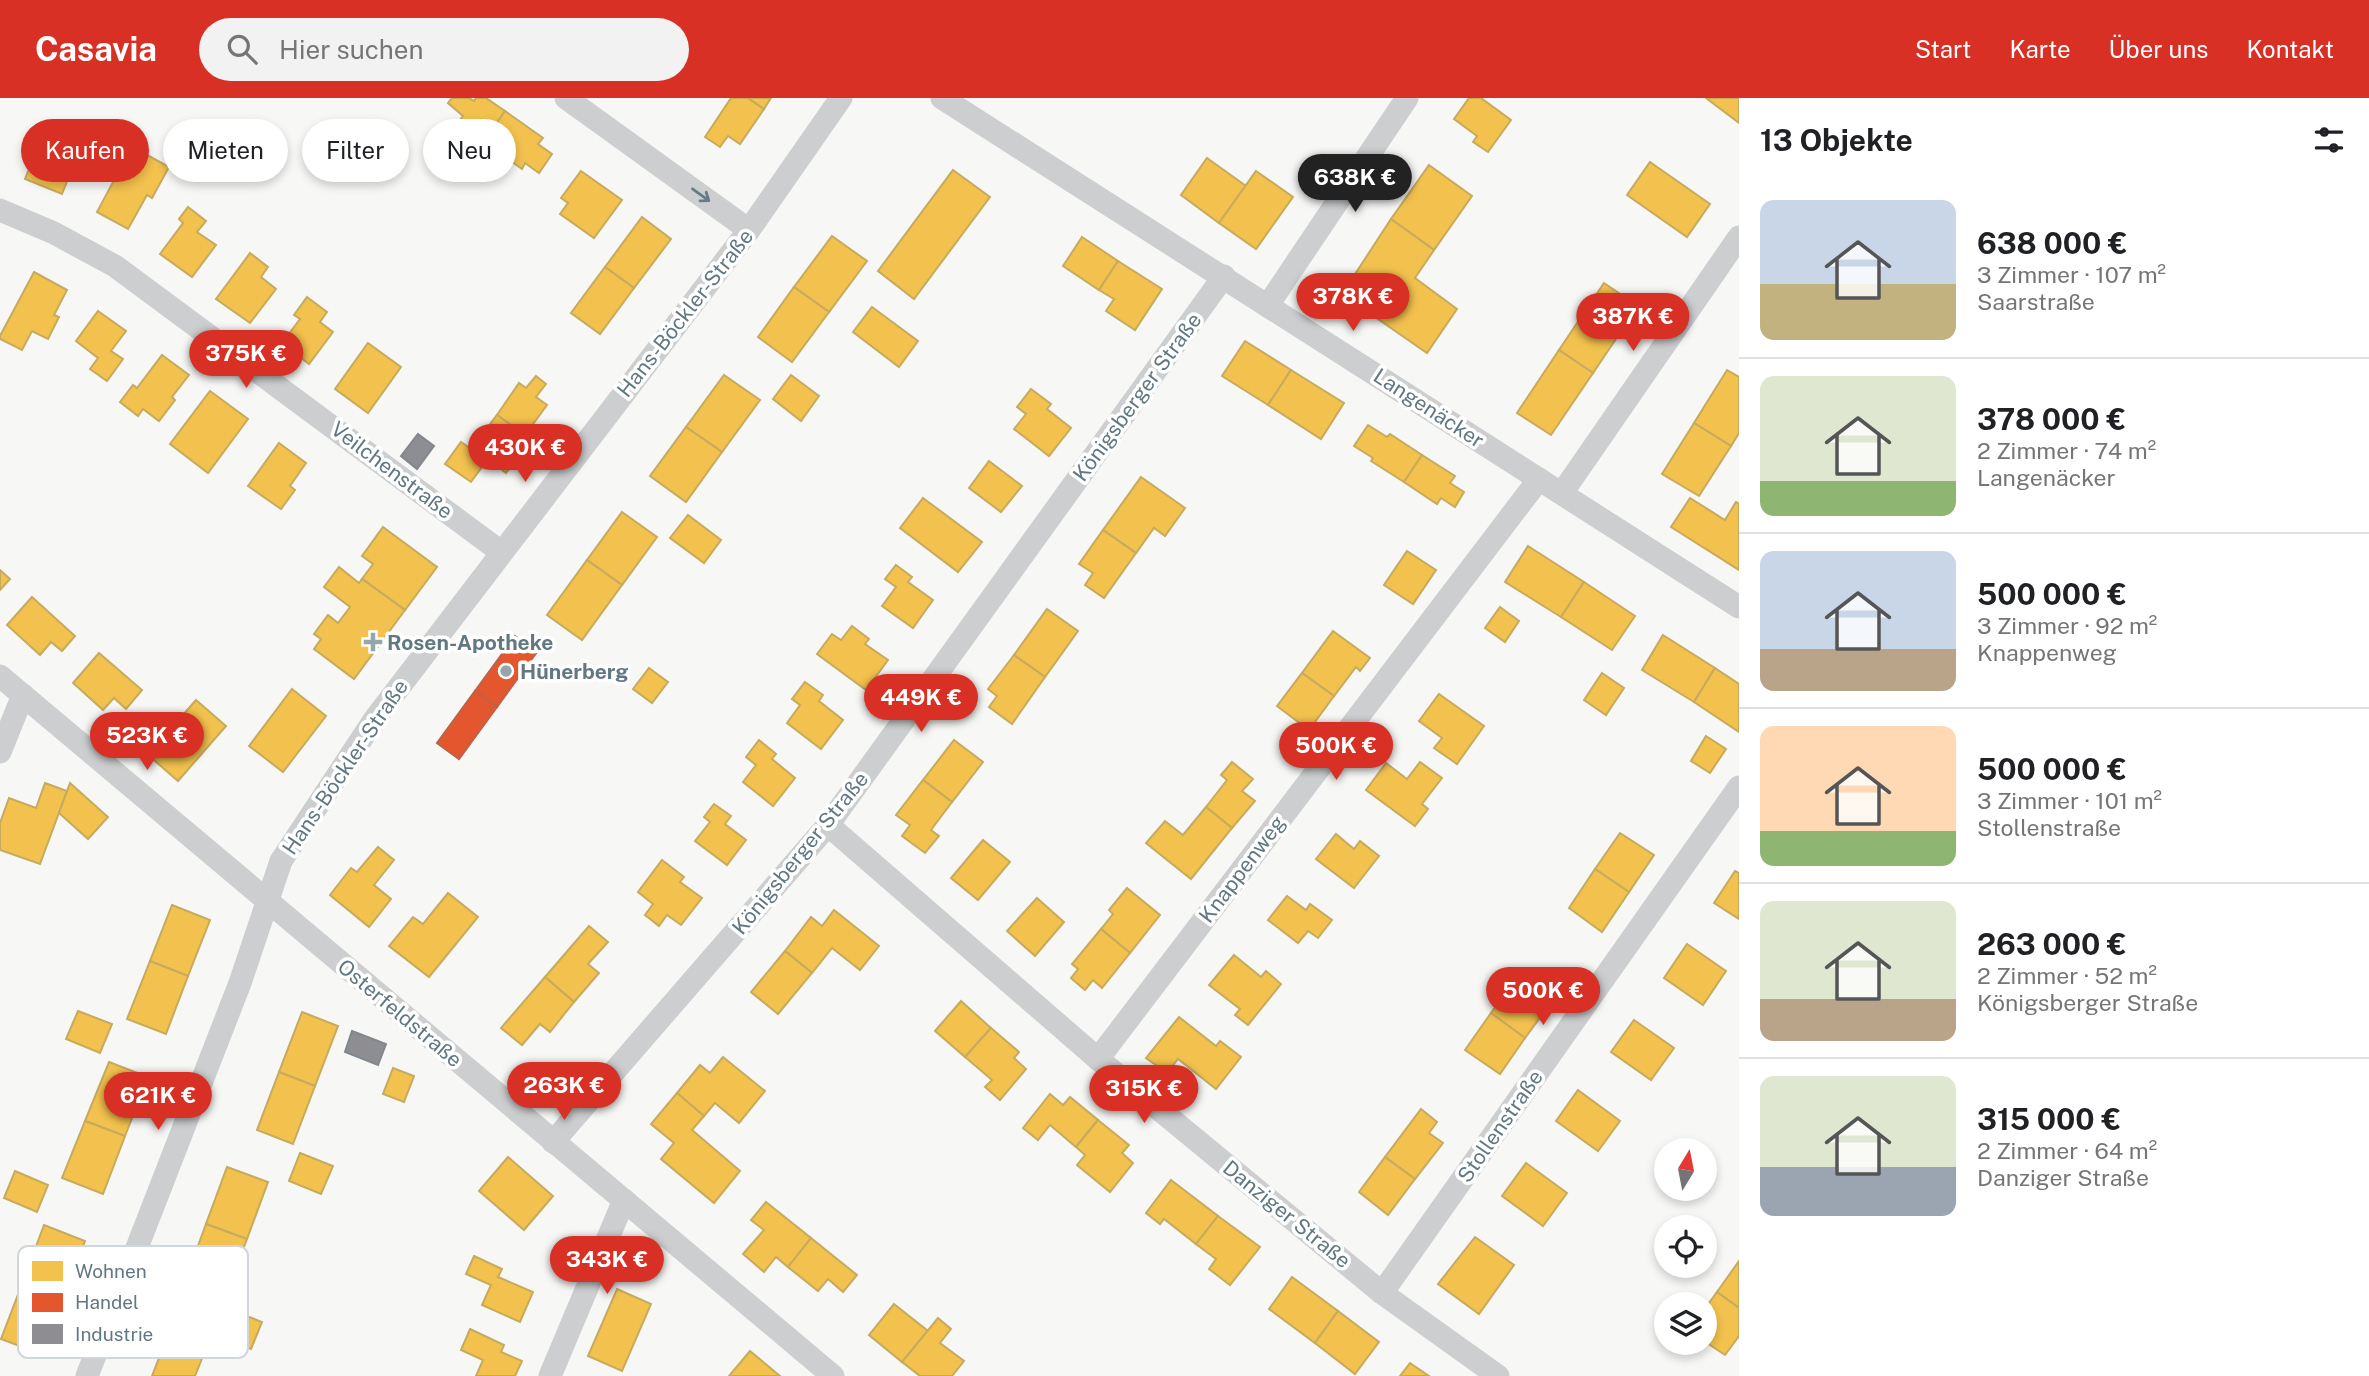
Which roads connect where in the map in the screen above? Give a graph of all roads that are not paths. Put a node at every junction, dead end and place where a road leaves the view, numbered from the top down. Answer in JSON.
{"nodes":[{"id":1,"x":566,"y":98,"type":"edge"},
{"id":2,"x":841,"y":98,"type":"edge"},
{"id":3,"x":942,"y":98,"type":"edge"},
{"id":4,"x":1407,"y":98,"type":"edge"},
{"id":5,"x":0,"y":210,"type":"edge"},
{"id":6,"x":749,"y":230,"type":"junction"},
{"id":7,"x":1739,"y":237,"type":"edge"},
{"id":8,"x":1224,"y":276,"type":"junction"},
{"id":9,"x":1268,"y":305,"type":"junction"},
{"id":10,"x":1539,"y":478,"type":"junction"},
{"id":11,"x":1562,"y":493,"type":"junction"},
{"id":12,"x":501,"y":552,"type":"junction"},
{"id":13,"x":1739,"y":607,"type":"edge"},
{"id":14,"x":0,"y":676,"type":"edge"},
{"id":15,"x":23,"y":695,"type":"junction"},
{"id":16,"x":0,"y":752,"type":"edge"},
{"id":17,"x":1739,"y":787,"type":"edge"},
{"id":18,"x":828,"y":825,"type":"junction"},
{"id":19,"x":266,"y":901,"type":"junction"},
{"id":20,"x":1098,"y":1059,"type":"junction"},
{"id":21,"x":554,"y":1142,"type":"junction"},
{"id":22,"x":624,"y":1200,"type":"junction"},
{"id":23,"x":138,"y":1246,"type":"edge"},
{"id":24,"x":1382,"y":1293,"type":"junction"},
{"id":25,"x":94,"y":1358,"type":"edge"},
{"id":26,"x":87,"y":1376,"type":"edge"},
{"id":27,"x":550,"y":1376,"type":"edge"},
{"id":28,"x":833,"y":1376,"type":"edge"},
{"id":29,"x":1498,"y":1376,"type":"edge"}],
"edges":[{"from":1,"to":6,"type":"street","one_way":true},
{"from":2,"to":6,"type":"street","name":"Hans-Böckler-Straße"},
{"from":3,"to":8,"type":"street","name":"Langenäcker"},
{"from":4,"to":9,"type":"street"},
{"from":5,"to":12,"type":"street","name":"Veilchenstraße"},
{"from":6,"to":12,"type":"street","name":"Hans-Böckler-Straße"},
{"from":7,"to":11,"type":"street"},
{"from":8,"to":9,"type":"street","name":"Langenäcker"},
{"from":8,"to":18,"type":"street","name":"Königsberger Straße"},
{"from":9,"to":10,"type":"street","name":"Langenäcker"},
{"from":10,"to":11,"type":"street","name":"Langenäcker"},
{"from":10,"to":20,"type":"street","name":"Knappenweg"},
{"from":11,"to":13,"type":"street","name":"Langenäcker"},
{"from":12,"to":19,"type":"street","name":"Hans-Böckler-Straße"},
{"from":14,"to":15,"type":"street","name":"Osterfeldstraße"},
{"from":15,"to":16,"type":"street"},
{"from":15,"to":19,"type":"street","name":"Osterfeldstraße"},
{"from":17,"to":24,"type":"street","name":"Stollenstraße"},
{"from":18,"to":20,"type":"street","name":"Danziger Straße"},
{"from":18,"to":21,"type":"street","name":"Königsberger Straße"},
{"from":19,"to":21,"type":"street","name":"Osterfeldstraße"},
{"from":19,"to":23,"type":"street","name":"Hans-Böckler-Straße"},
{"from":20,"to":24,"type":"street","name":"Danziger Straße"},
{"from":21,"to":22,"type":"street","name":"Osterfeldstraße"},
{"from":22,"to":27,"type":"street"},
{"from":22,"to":28,"type":"street","name":"Osterfeldstraße"},
{"from":24,"to":29,"type":"street","name":"Danziger Straße"},
{"from":25,"to":26,"type":"street","name":"Hans-Böckler-Straße"}]}
